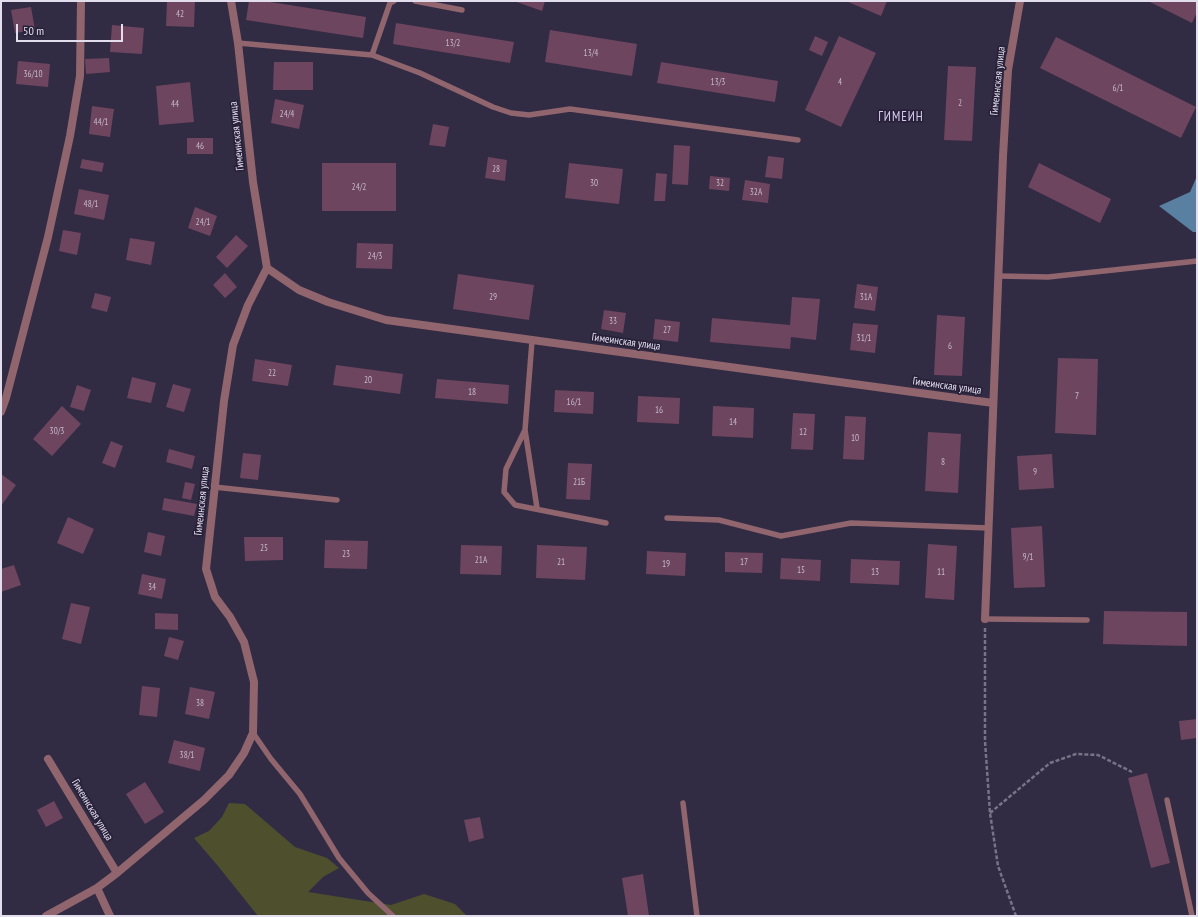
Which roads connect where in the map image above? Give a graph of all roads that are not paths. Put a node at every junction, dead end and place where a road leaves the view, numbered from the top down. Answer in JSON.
{"nodes":[{"id":1,"x":81,"y":1,"type":"edge"},
{"id":2,"x":231,"y":1,"type":"edge"},
{"id":3,"x":394,"y":1,"type":"edge"},
{"id":4,"x":415,"y":1,"type":"edge"},
{"id":5,"x":1020,"y":1,"type":"edge"},
{"id":6,"x":462,"y":10,"type":"dead end"},
{"id":7,"x":238,"y":43,"type":"junction"},
{"id":8,"x":372,"y":55,"type":"junction"},
{"id":9,"x":798,"y":140,"type":"dead end"},
{"id":10,"x":1197,"y":261,"type":"edge"},
{"id":11,"x":267,"y":268,"type":"junction"},
{"id":12,"x":998,"y":276,"type":"junction"},
{"id":13,"x":532,"y":341,"type":"junction"},
{"id":14,"x":994,"y":403,"type":"junction"},
{"id":15,"x":1,"y":412,"type":"edge"},
{"id":16,"x":525,"y":430,"type":"junction"},
{"id":17,"x":214,"y":487,"type":"junction"},
{"id":18,"x":337,"y":500,"type":"dead end"},
{"id":19,"x":537,"y":508,"type":"junction"},
{"id":20,"x":667,"y":518,"type":"dead end"},
{"id":21,"x":606,"y":523,"type":"dead end"},
{"id":22,"x":989,"y":528,"type":"junction"},
{"id":23,"x":985,"y":618,"type":"joint"},
{"id":24,"x":1087,"y":620,"type":"dead end"},
{"id":25,"x":253,"y":733,"type":"junction"},
{"id":26,"x":48,"y":759,"type":"dead end"},
{"id":27,"x":1167,"y":800,"type":"dead end"},
{"id":28,"x":683,"y":803,"type":"dead end"},
{"id":29,"x":117,"y":873,"type":"junction"},
{"id":30,"x":97,"y":888,"type":"junction"},
{"id":31,"x":46,"y":916,"type":"edge"},
{"id":32,"x":110,"y":916,"type":"edge"},
{"id":33,"x":392,"y":916,"type":"edge"},
{"id":34,"x":697,"y":916,"type":"edge"},
{"id":35,"x":1192,"y":916,"type":"edge"}],
"edges":[{"from":1,"to":15,"type":"street"},
{"from":2,"to":7,"type":"street","name":"Гимеинская улица"},
{"from":3,"to":8,"type":"lane"},
{"from":4,"to":6,"type":"lane"},
{"from":5,"to":12,"type":"street","name":"Гимеинская улица"},
{"from":7,"to":8,"type":"lane"},
{"from":7,"to":11,"type":"street","name":"Гимеинская улица"},
{"from":8,"to":9,"type":"lane"},
{"from":10,"to":12,"type":"lane"},
{"from":11,"to":13,"type":"street","name":"Гимеинская улица"},
{"from":11,"to":17,"type":"street","name":"Гимеинская улица"},
{"from":12,"to":14,"type":"street","name":"Гимеинская улица"},
{"from":13,"to":14,"type":"street","name":"Гимеинская улица"},
{"from":13,"to":16,"type":"lane"},
{"from":14,"to":22,"type":"street","name":"Гимеинская улица"},
{"from":16,"to":19,"type":"lane"},
{"from":16,"to":19,"type":"lane"},
{"from":17,"to":18,"type":"lane"},
{"from":17,"to":25,"type":"street","name":"Гимеинская улица"},
{"from":19,"to":21,"type":"lane"},
{"from":20,"to":22,"type":"lane"},
{"from":22,"to":23,"type":"street","name":"Гимеинская улица"},
{"from":23,"to":24,"type":"lane"},
{"from":25,"to":29,"type":"street"},
{"from":25,"to":33,"type":"lane"},
{"from":26,"to":29,"type":"street","name":"Гимеинская улица"},
{"from":27,"to":35,"type":"lane"},
{"from":28,"to":34,"type":"lane"},
{"from":29,"to":30,"type":"street"},
{"from":30,"to":31,"type":"street"},
{"from":30,"to":32,"type":"street"}]}
